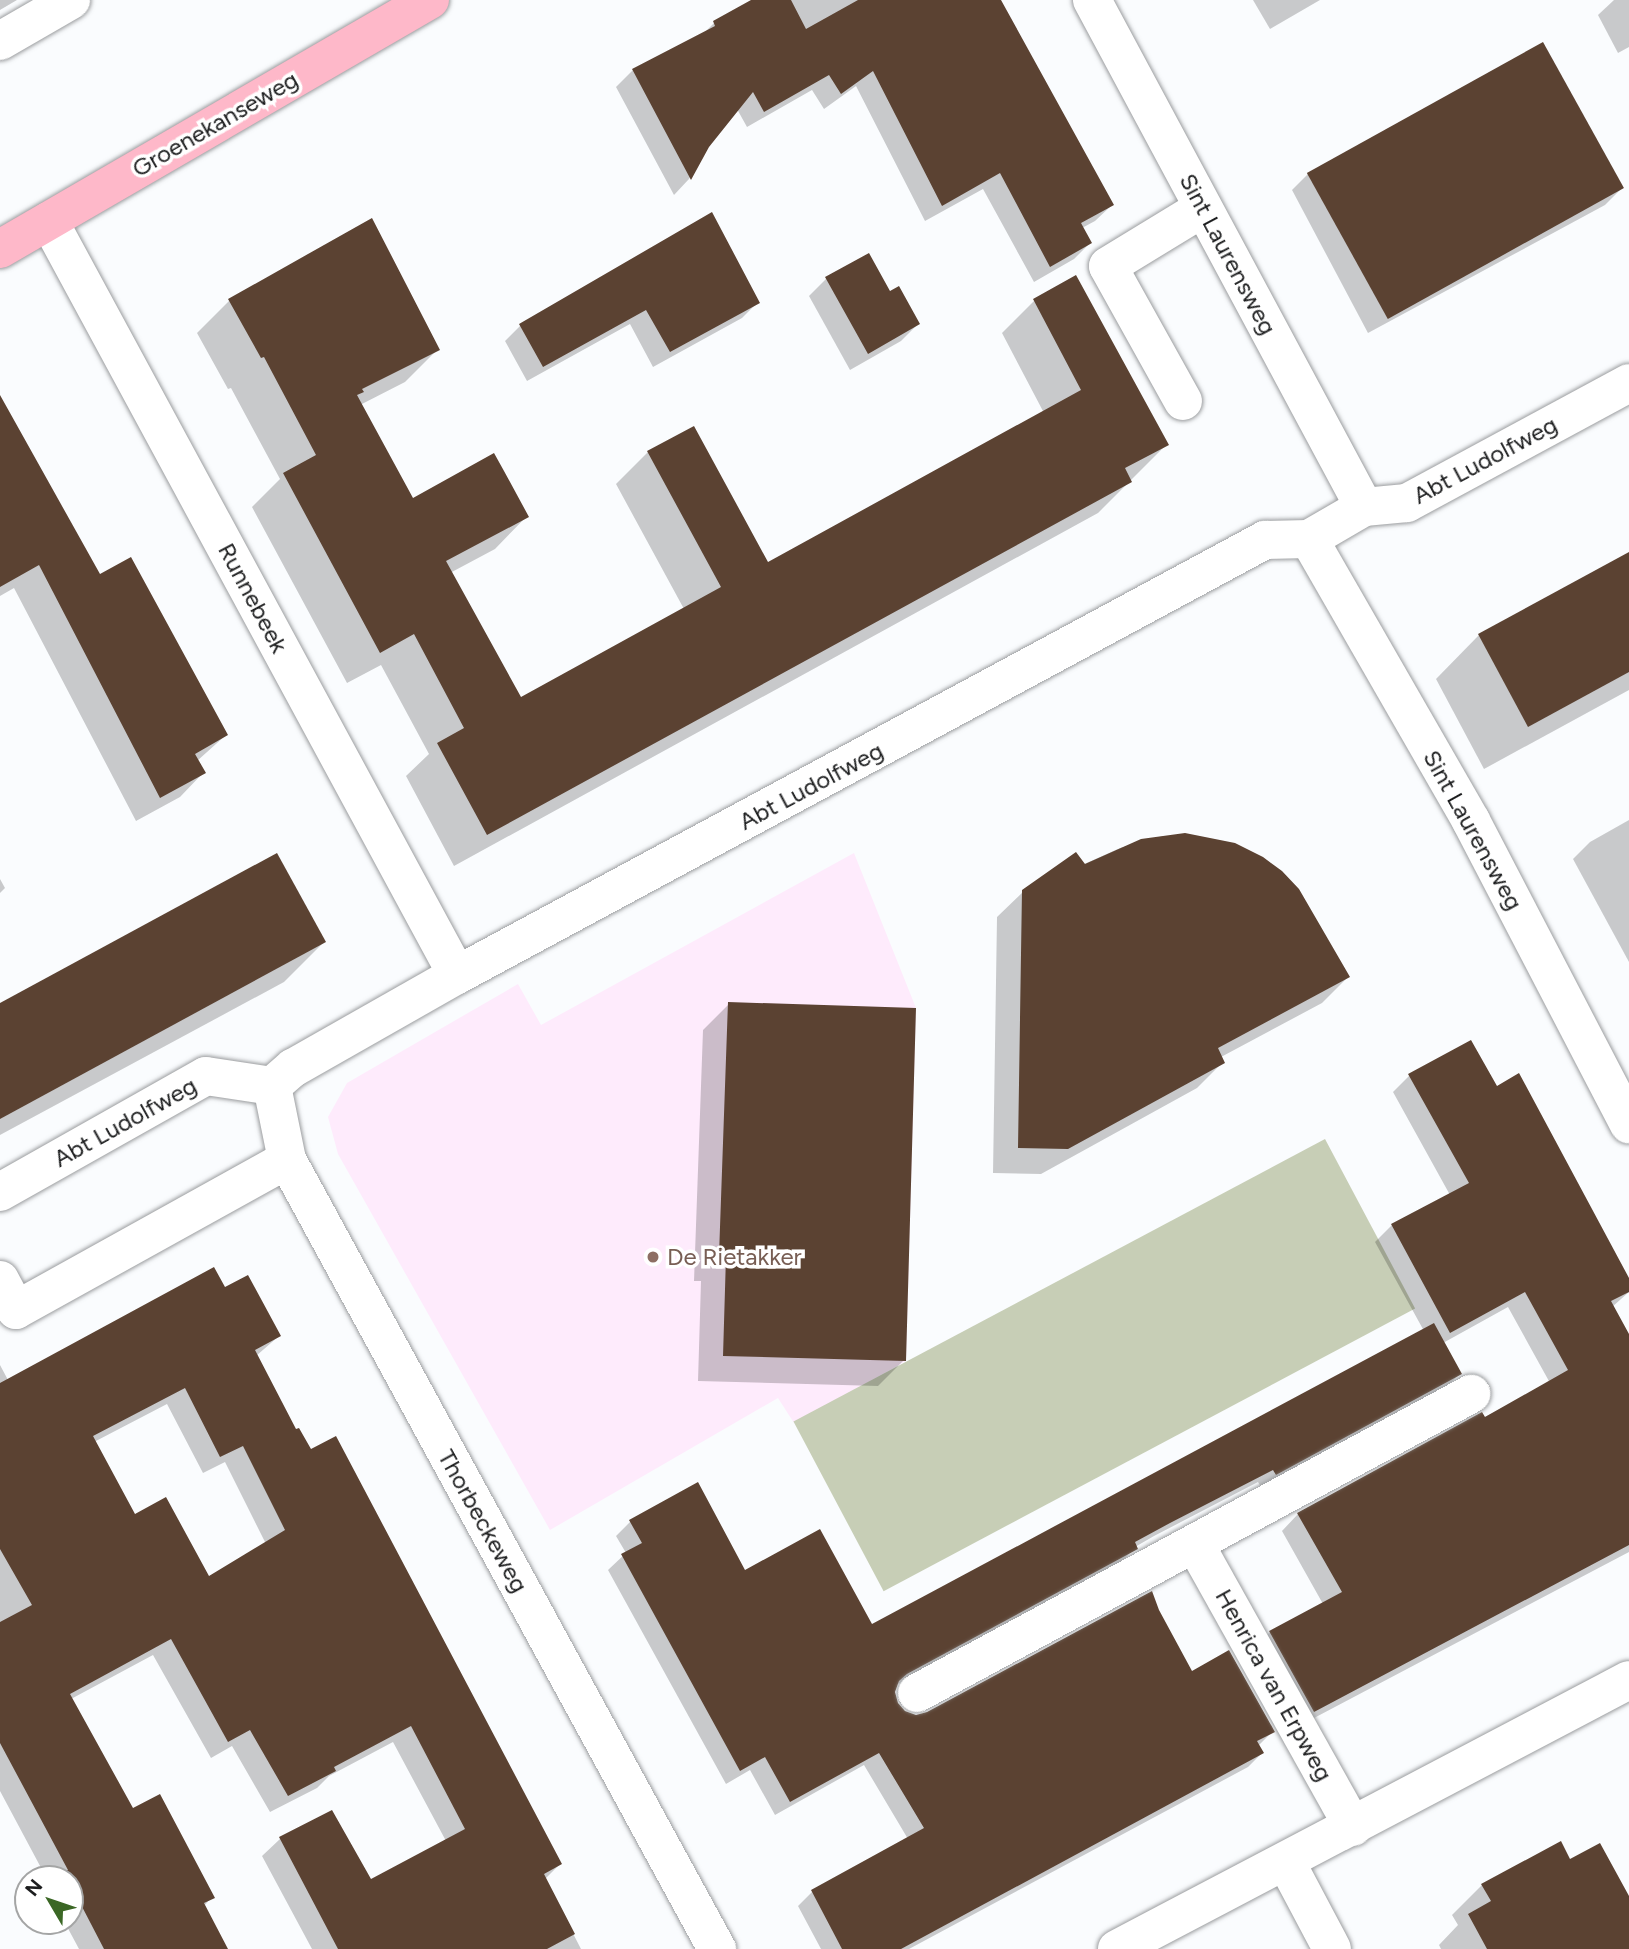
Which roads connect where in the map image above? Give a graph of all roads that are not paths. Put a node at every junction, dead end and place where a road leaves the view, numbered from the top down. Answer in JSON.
{"nodes":[{"id":1,"x":71,"y":0,"type":"edge"},
{"id":2,"x":430,"y":0,"type":"edge"},
{"id":3,"x":1092,"y":0,"type":"edge"},
{"id":4,"x":0,"y":41,"type":"edge"},
{"id":5,"x":1203,"y":208,"type":"junction"},
{"id":6,"x":49,"y":220,"type":"junction"},
{"id":7,"x":0,"y":249,"type":"edge"},
{"id":8,"x":1629,"y":383,"type":"edge"},
{"id":9,"x":1183,"y":401,"type":"dead end"},
{"id":10,"x":1364,"y":507,"type":"junction"},
{"id":11,"x":1309,"y":539,"type":"junction"},
{"id":12,"x":457,"y":975,"type":"junction"},
{"id":13,"x":272,"y":1086,"type":"junction"},
{"id":14,"x":1629,"y":1124,"type":"edge"},
{"id":15,"x":286,"y":1160,"type":"junction"},
{"id":16,"x":0,"y":1192,"type":"edge"},
{"id":17,"x":0,"y":1280,"type":"edge"},
{"id":18,"x":1471,"y":1394,"type":"dead end"},
{"id":19,"x":1195,"y":1544,"type":"junction"},
{"id":20,"x":1629,"y":1680,"type":"edge"},
{"id":21,"x":917,"y":1693,"type":"dead end"},
{"id":22,"x":1353,"y":1827,"type":"junction"},
{"id":23,"x":1286,"y":1862,"type":"junction"},
{"id":24,"x":716,"y":1949,"type":"edge"},
{"id":25,"x":1117,"y":1949,"type":"edge"},
{"id":26,"x":1332,"y":1949,"type":"edge"}],
"edges":[{"from":1,"to":4,"type":"street"},
{"from":2,"to":6,"type":"main road","name":"Groenekanseweg"},
{"from":3,"to":5,"type":"street","name":"Sint Laurensweg"},
{"from":5,"to":9,"type":"street"},
{"from":5,"to":10,"type":"street","name":"Sint Laurensweg"},
{"from":6,"to":7,"type":"main road","name":"Groenekanseweg"},
{"from":6,"to":12,"type":"street","name":"Runnebeek"},
{"from":8,"to":10,"type":"street","name":"Abt Ludolfweg"},
{"from":10,"to":11,"type":"street","name":"Abt Ludolfweg"},
{"from":11,"to":12,"type":"street","name":"Abt Ludolfweg"},
{"from":11,"to":14,"type":"street","name":"Sint Laurensweg"},
{"from":12,"to":13,"type":"street","name":"Abt Ludolfweg"},
{"from":13,"to":15,"type":"street","name":"Thorbeckeweg"},
{"from":13,"to":16,"type":"street","name":"Abt Ludolfweg"},
{"from":15,"to":17,"type":"street"},
{"from":15,"to":24,"type":"street","name":"Thorbeckeweg"},
{"from":18,"to":19,"type":"street"},
{"from":19,"to":21,"type":"street"},
{"from":19,"to":22,"type":"street","name":"Henrica van Erpweg"},
{"from":20,"to":22,"type":"street"},
{"from":22,"to":23,"type":"street"},
{"from":23,"to":25,"type":"street"},
{"from":23,"to":26,"type":"street"}]}
